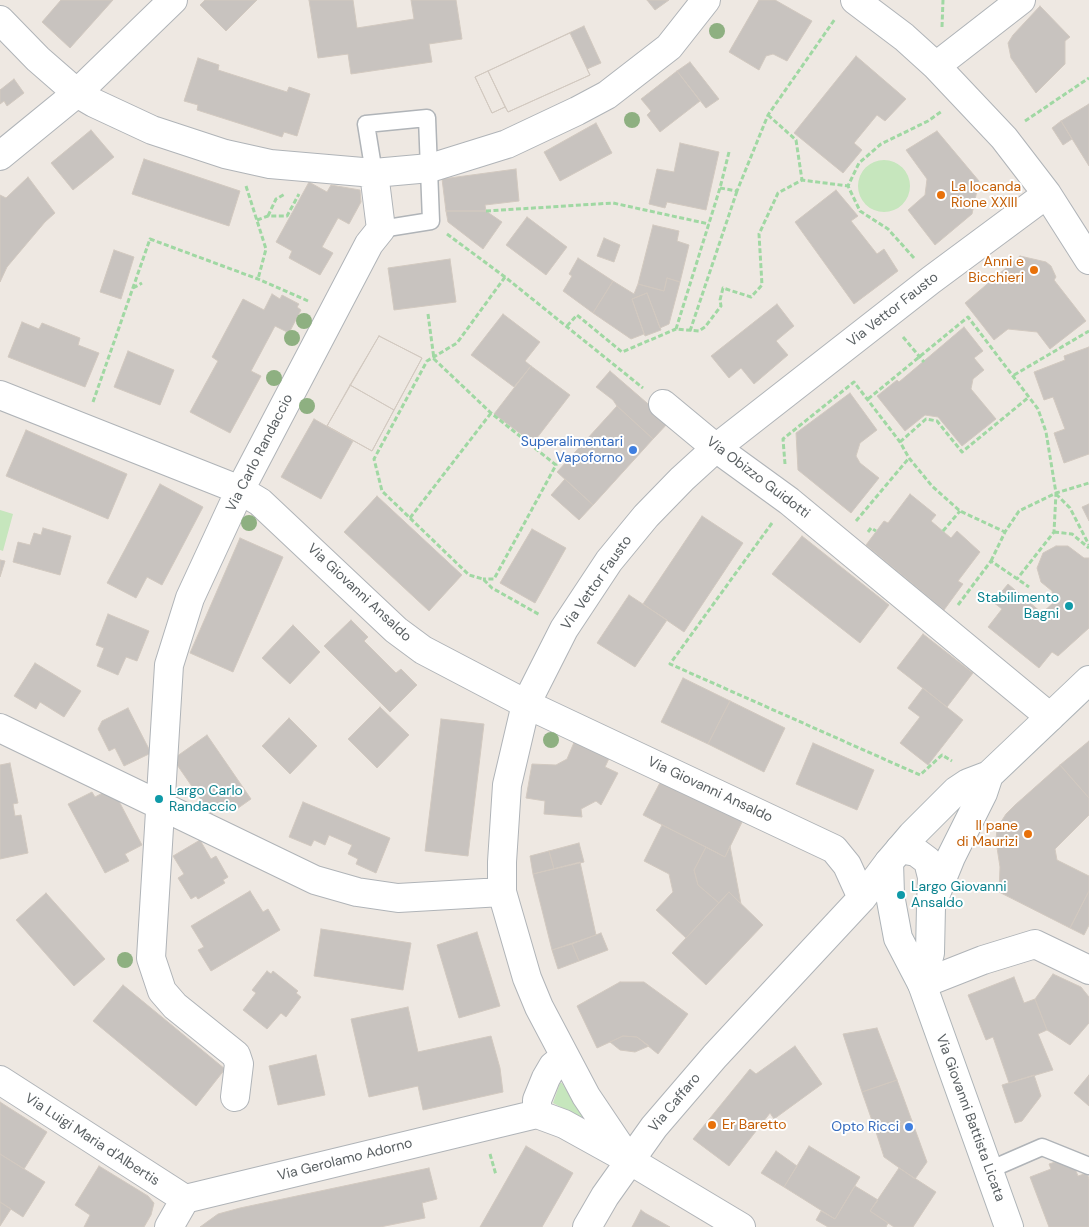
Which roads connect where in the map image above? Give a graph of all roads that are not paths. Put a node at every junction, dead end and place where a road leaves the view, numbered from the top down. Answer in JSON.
{"nodes":[{"id":1,"x":173,"y":0,"type":"edge"},
{"id":2,"x":706,"y":0,"type":"edge"},
{"id":3,"x":1020,"y":0,"type":"edge"},
{"id":4,"x":846,"y":8,"type":"edge"},
{"id":5,"x":0,"y":20,"type":"edge"},
{"id":6,"x":936,"y":66,"type":"junction"},
{"id":7,"x":78,"y":93,"type":"junction"},
{"id":8,"x":0,"y":156,"type":"edge"},
{"id":9,"x":430,"y":168,"type":"junction"},
{"id":10,"x":374,"y":173,"type":"junction"},
{"id":11,"x":1047,"y":194,"type":"junction"},
{"id":12,"x":381,"y":229,"type":"junction"},
{"id":13,"x":1089,"y":260,"type":"edge"},
{"id":14,"x":0,"y":395,"type":"edge"},
{"id":15,"x":663,"y":404,"type":"road end"},
{"id":16,"x":716,"y":448,"type":"junction"},
{"id":17,"x":240,"y":490,"type":"junction"},
{"id":18,"x":1089,"y":680,"type":"edge"},
{"id":19,"x":526,"y":704,"type":"junction"},
{"id":20,"x":1050,"y":717,"type":"junction"},
{"id":21,"x":0,"y":728,"type":"edge"},
{"id":22,"x":989,"y":775,"type":"junction"},
{"id":23,"x":162,"y":805,"type":"junction"},
{"id":24,"x":895,"y":856,"type":"junction"},
{"id":25,"x":502,"y":892,"type":"junction"},
{"id":26,"x":862,"y":898,"type":"junction"},
{"id":27,"x":931,"y":906,"type":"junction"},
{"id":28,"x":1089,"y":970,"type":"edge"},
{"id":29,"x":922,"y":984,"type":"junction"},
{"id":30,"x":564,"y":1057,"type":"junction"},
{"id":31,"x":0,"y":1080,"type":"edge"},
{"id":32,"x":235,"y":1097,"type":"dead end"},
{"id":33,"x":537,"y":1114,"type":"junction"},
{"id":34,"x":629,"y":1160,"type":"junction"},
{"id":35,"x":1089,"y":1166,"type":"edge"},
{"id":36,"x":989,"y":1170,"type":"junction"},
{"id":37,"x":185,"y":1199,"type":"junction"},
{"id":38,"x":169,"y":1227,"type":"edge"},
{"id":39,"x":587,"y":1227,"type":"edge"},
{"id":40,"x":741,"y":1227,"type":"edge"},
{"id":41,"x":1010,"y":1227,"type":"edge"}],
"edges":[{"from":1,"to":7,"type":"street"},
{"from":2,"to":9,"type":"street"},
{"from":3,"to":6,"type":"street"},
{"from":4,"to":6,"type":"street"},
{"from":5,"to":7,"type":"street"},
{"from":6,"to":11,"type":"street"},
{"from":7,"to":8,"type":"street"},
{"from":7,"to":10,"type":"street"},
{"from":9,"to":10,"type":"street"},
{"from":9,"to":10,"type":"lane"},
{"from":9,"to":12,"type":"lane"},
{"from":10,"to":12,"type":"street"},
{"from":11,"to":13,"type":"street"},
{"from":11,"to":16,"type":"street","name":"Via Vettor Fausto"},
{"from":12,"to":17,"type":"street","name":"Via Carlo Randaccio"},
{"from":14,"to":17,"type":"street","name":"Via Giovanni Ansaldo"},
{"from":15,"to":16,"type":"street","name":"Via Obizzo Guidotti"},
{"from":16,"to":19,"type":"street","name":"Via Vettor Fausto"},
{"from":16,"to":20,"type":"street","name":"Via Obizzo Guidotti"},
{"from":17,"to":19,"type":"street","name":"Via Giovanni Ansaldo"},
{"from":17,"to":23,"type":"street","name":"Via Carlo Randaccio"},
{"from":18,"to":20,"type":"street"},
{"from":19,"to":25,"type":"street","name":"Via Vettor Fausto"},
{"from":19,"to":26,"type":"street","name":"Via Giovanni Ansaldo"},
{"from":20,"to":22,"type":"street"},
{"from":21,"to":23,"type":"street"},
{"from":22,"to":24,"type":"street"},
{"from":22,"to":27,"type":"street"},
{"from":23,"to":25,"type":"street"},
{"from":23,"to":32,"type":"street"},
{"from":24,"to":26,"type":"street"},
{"from":24,"to":27,"type":"street"},
{"from":24,"to":29,"type":"street"},
{"from":25,"to":30,"type":"street","name":"Via Vettor Fausto"},
{"from":26,"to":34,"type":"street","name":"Via Caffaro"},
{"from":27,"to":29,"type":"street"},
{"from":28,"to":29,"type":"street"},
{"from":29,"to":36,"type":"street","name":"Via Giovanni Battista Licata"},
{"from":30,"to":33,"type":"street"},
{"from":30,"to":34,"type":"street","name":"Via Vettor Fausto"},
{"from":31,"to":37,"type":"street","name":"Via Luigi Maria d'Albertis"},
{"from":33,"to":34,"type":"street"},
{"from":33,"to":37,"type":"street","name":"Via Gerolamo Adorno"},
{"from":34,"to":39,"type":"street","name":"Via Caffaro"},
{"from":34,"to":40,"type":"street"},
{"from":35,"to":36,"type":"lane"},
{"from":36,"to":41,"type":"street","name":"Via Giovanni Battista Licata"},
{"from":37,"to":38,"type":"street"}]}
